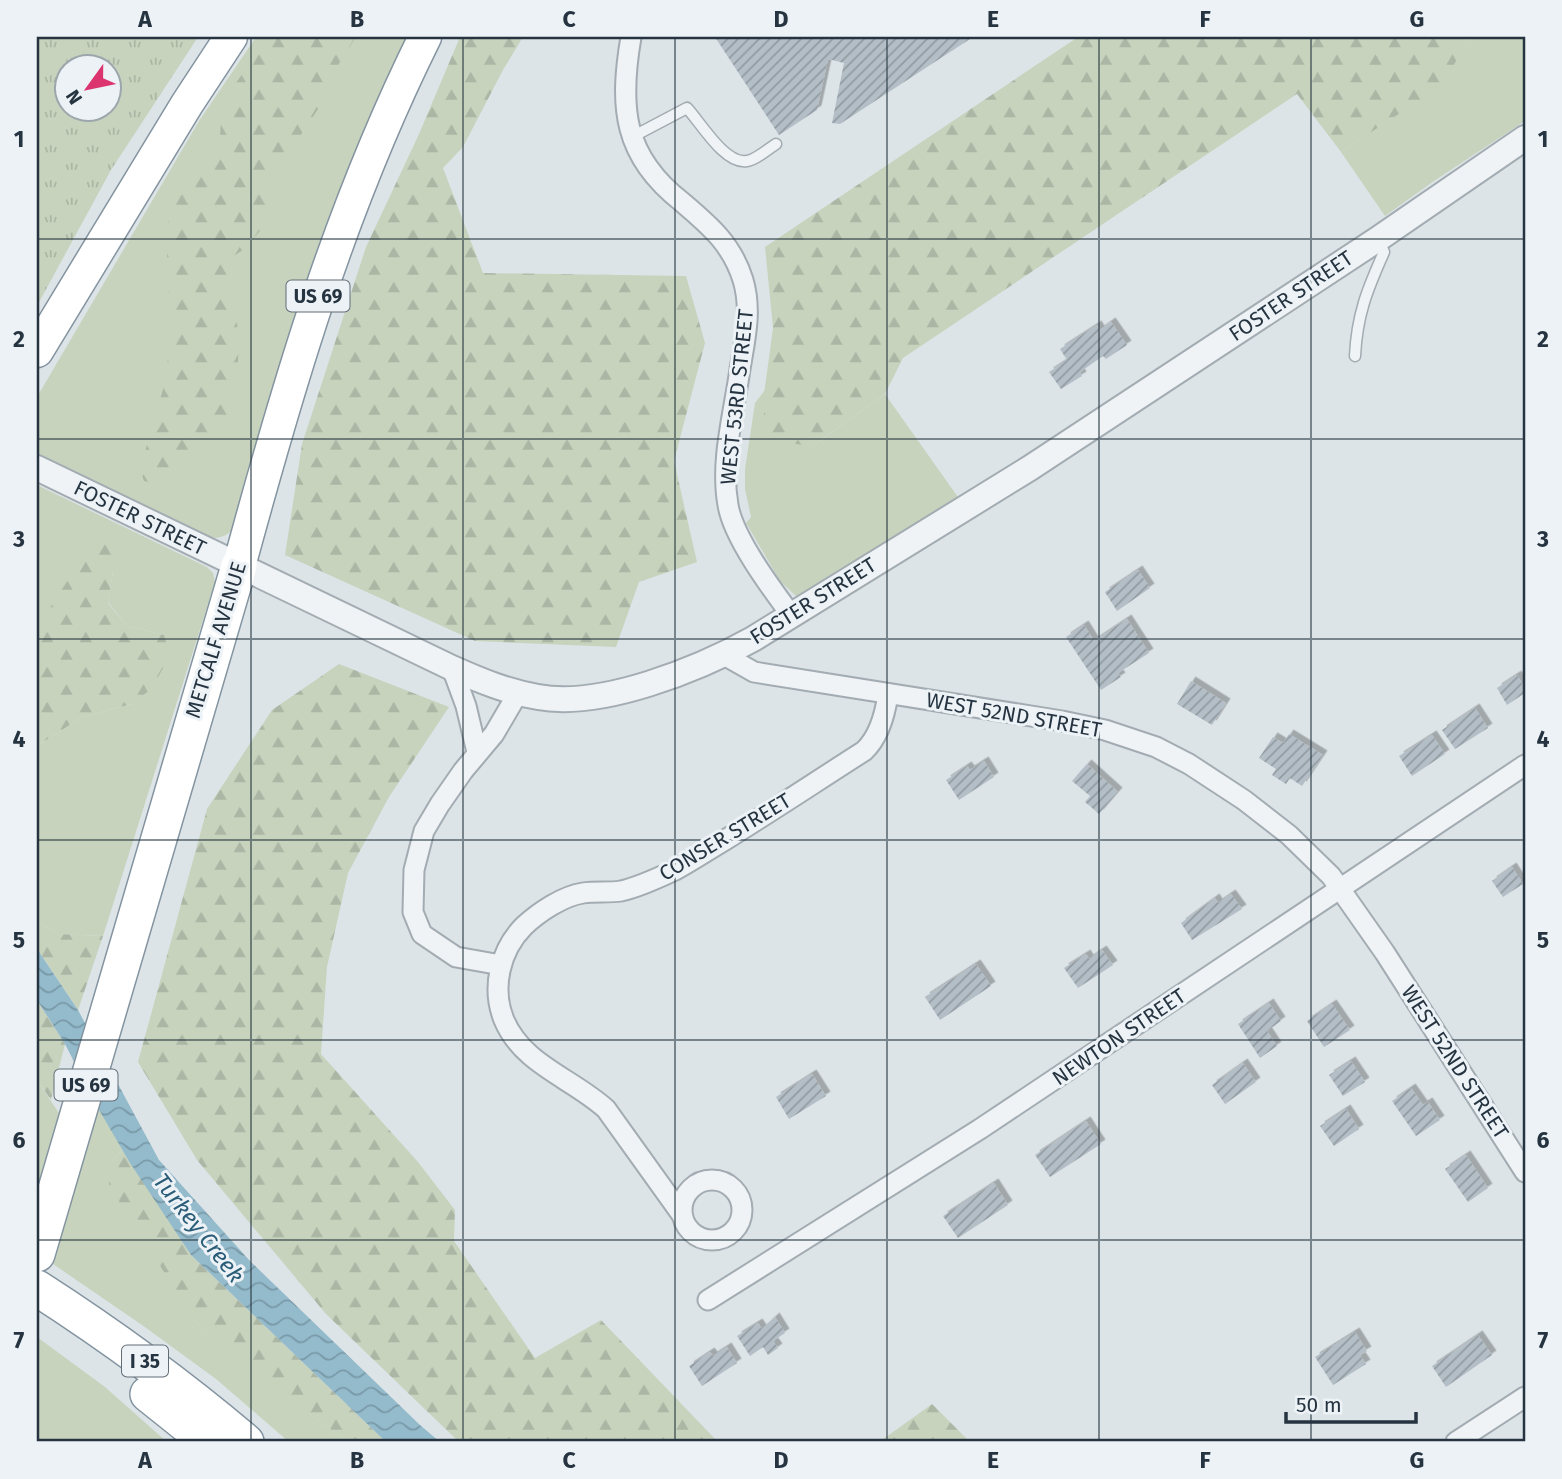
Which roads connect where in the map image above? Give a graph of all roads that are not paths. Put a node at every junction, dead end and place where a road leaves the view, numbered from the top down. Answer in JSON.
{"nodes":[{"id":1,"x":231,"y":37,"type":"edge"},
{"id":2,"x":425,"y":37,"type":"edge"},
{"id":3,"x":631,"y":37,"type":"edge"},
{"id":4,"x":631,"y":137,"type":"junction"},
{"id":5,"x":1525,"y":138,"type":"edge"},
{"id":6,"x":776,"y":144,"type":"dead end"},
{"id":7,"x":1378,"y":239,"type":"junction"},
{"id":8,"x":37,"y":351,"type":"edge"},
{"id":9,"x":1355,"y":356,"type":"dead end"},
{"id":10,"x":37,"y":468,"type":"edge"},
{"id":11,"x":239,"y":566,"type":"junction"},
{"id":12,"x":791,"y":615,"type":"junction"},
{"id":13,"x":724,"y":655,"type":"junction"},
{"id":14,"x":452,"y":668,"type":"junction"},
{"id":15,"x":518,"y":693,"type":"junction"},
{"id":16,"x":888,"y":694,"type":"junction"},
{"id":17,"x":477,"y":752,"type":"junction"},
{"id":18,"x":1525,"y":765,"type":"edge"},
{"id":19,"x":1341,"y":889,"type":"junction"},
{"id":20,"x":500,"y":965,"type":"junction"},
{"id":21,"x":1525,"y":1172,"type":"edge"},
{"id":22,"x":682,"y":1216,"type":"dead end"},
{"id":23,"x":37,"y":1254,"type":"edge"},
{"id":24,"x":37,"y":1288,"type":"edge"},
{"id":25,"x":708,"y":1300,"type":"dead end"},
{"id":26,"x":37,"y":1315,"type":"edge"},
{"id":27,"x":1525,"y":1397,"type":"edge"},
{"id":28,"x":208,"y":1442,"type":"edge"},
{"id":29,"x":246,"y":1442,"type":"edge"},
{"id":30,"x":1457,"y":1442,"type":"edge"}],
"edges":[{"from":1,"to":8,"type":"highway"},
{"from":2,"to":11,"type":"highway","name":"METCALF AVENUE","number":"US 69"},
{"from":3,"to":4,"type":"street","name":"WEST 53RD STREET"},
{"from":4,"to":6,"type":"lane"},
{"from":4,"to":12,"type":"street","name":"WEST 53RD STREET"},
{"from":5,"to":7,"type":"street","name":"FOSTER STREET"},
{"from":7,"to":9,"type":"lane"},
{"from":7,"to":12,"type":"street","name":"FOSTER STREET"},
{"from":10,"to":11,"type":"street","name":"FOSTER STREET"},
{"from":11,"to":14,"type":"street","name":"FOSTER STREET"},
{"from":11,"to":23,"type":"highway","name":"METCALF AVENUE","number":"US 69"},
{"from":12,"to":13,"type":"street","name":"FOSTER STREET"},
{"from":13,"to":15,"type":"street","name":"FOSTER STREET"},
{"from":13,"to":16,"type":"street","name":"WEST 52ND STREET"},
{"from":14,"to":15,"type":"street","name":"FOSTER STREET"},
{"from":14,"to":17,"type":"street"},
{"from":15,"to":17,"type":"street"},
{"from":16,"to":19,"type":"street","name":"WEST 52ND STREET"},
{"from":16,"to":20,"type":"street","name":"CONSER STREET"},
{"from":17,"to":20,"type":"street"},
{"from":18,"to":19,"type":"street","name":"NEWTON STREET"},
{"from":19,"to":21,"type":"street","name":"WEST 52ND STREET"},
{"from":19,"to":25,"type":"street","name":"NEWTON STREET"},
{"from":20,"to":22,"type":"street","name":"CONSER STREET"},
{"from":24,"to":29,"type":"highway","number":"I 35"},
{"from":26,"to":28,"type":"highway"},
{"from":27,"to":30,"type":"street"}]}
